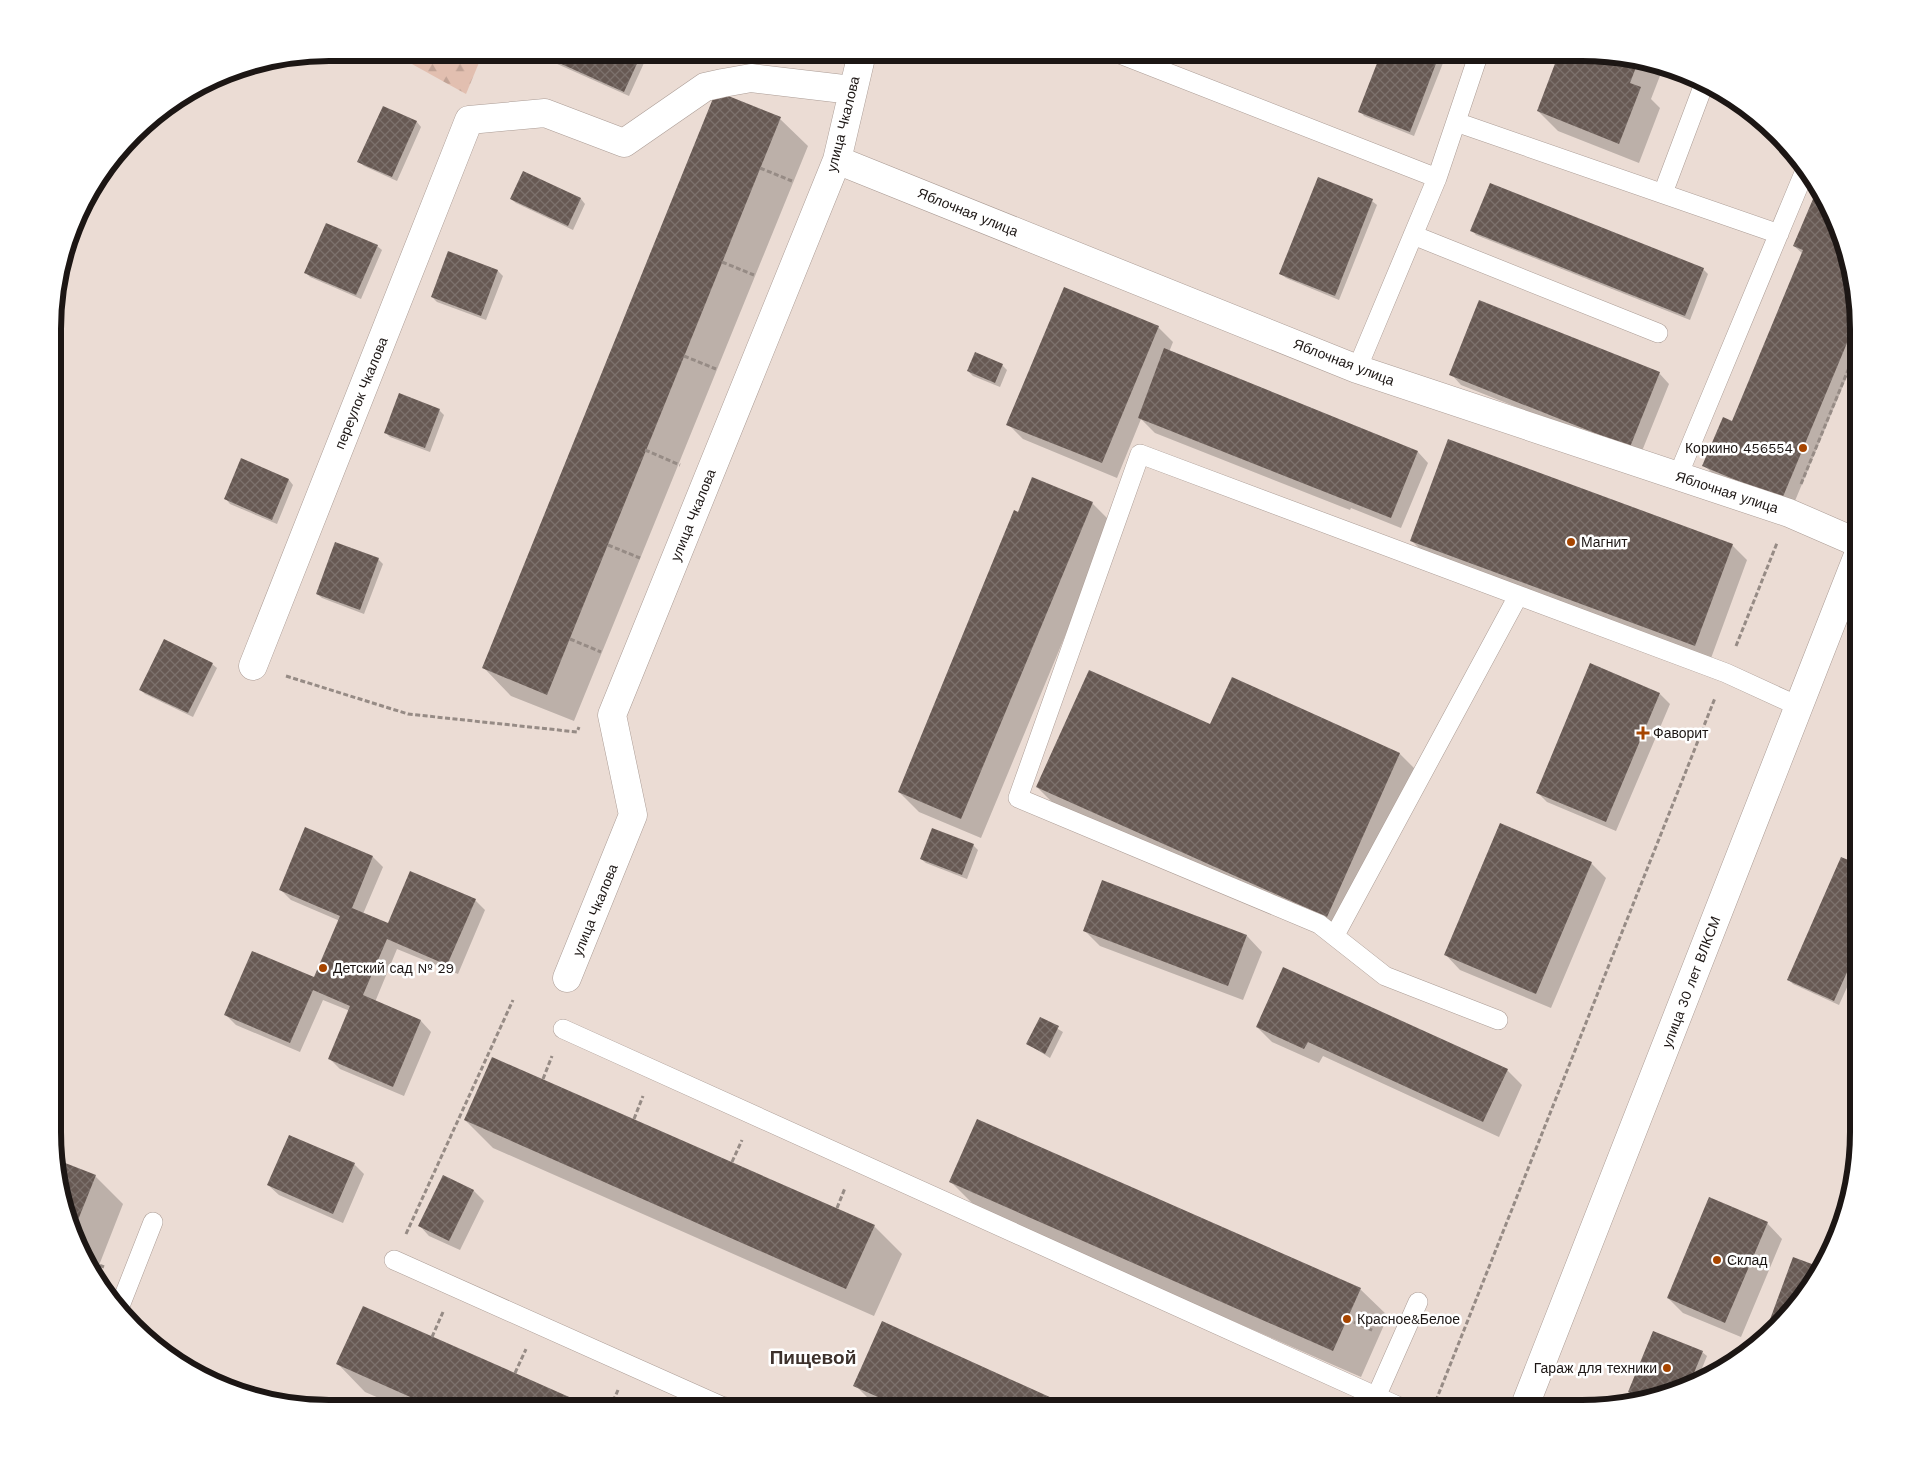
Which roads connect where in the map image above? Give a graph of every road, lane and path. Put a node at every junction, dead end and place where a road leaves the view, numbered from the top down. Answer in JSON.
{"nodes":[{"id":1,"x":860,"y":61,"type":"edge"},
{"id":2,"x":1137,"y":61,"type":"edge"},
{"id":3,"x":1476,"y":61,"type":"edge"},
{"id":4,"x":852,"y":90,"type":"junction"},
{"id":5,"x":1702,"y":90,"type":"edge"},
{"id":6,"x":1456,"y":122,"type":"junction"},
{"id":7,"x":837,"y":160,"type":"junction"},
{"id":8,"x":760,"y":168,"type":"dead end"},
{"id":9,"x":1802,"y":177,"type":"edge"},
{"id":10,"x":1437,"y":178,"type":"junction"},
{"id":11,"x":799,"y":184,"type":"dead end"},
{"id":12,"x":1663,"y":193,"type":"junction"},
{"id":13,"x":1779,"y":234,"type":"junction"},
{"id":14,"x":1413,"y":236,"type":"junction"},
{"id":15,"x":722,"y":262,"type":"dead end"},
{"id":16,"x":761,"y":278,"type":"dead end"},
{"id":17,"x":1658,"y":333,"type":"dead end"},
{"id":18,"x":684,"y":356,"type":"dead end"},
{"id":19,"x":1850,"y":365,"type":"edge"},
{"id":20,"x":1357,"y":369,"type":"junction"},
{"id":21,"x":722,"y":372,"type":"dead end"},
{"id":22,"x":646,"y":450,"type":"dead end"},
{"id":23,"x":1682,"y":466,"type":"dead end"},
{"id":24,"x":684,"y":467,"type":"dead end"},
{"id":25,"x":1789,"y":513,"type":"junction"},
{"id":26,"x":1850,"y":540,"type":"edge"},
{"id":27,"x":608,"y":545,"type":"dead end"},
{"id":28,"x":646,"y":561,"type":"dead end"},
{"id":29,"x":1850,"y":575,"type":"edge"},
{"id":30,"x":1518,"y":596,"type":"junction"},
{"id":31,"x":570,"y":639,"type":"dead end"},
{"id":32,"x":608,"y":655,"type":"dead end"},
{"id":33,"x":253,"y":666,"type":"joint"},
{"id":34,"x":1726,"y":673,"type":"junction"},
{"id":35,"x":1798,"y":706,"type":"junction"},
{"id":36,"x":580,"y":724,"type":"dead end"},
{"id":37,"x":1335,"y":935,"type":"junction"},
{"id":38,"x":567,"y":978,"type":"dead end"},
{"id":39,"x":513,"y":1000,"type":"dead end"},
{"id":40,"x":1498,"y":1020,"type":"dead end"},
{"id":41,"x":563,"y":1029,"type":"dead end"},
{"id":42,"x":153,"y":1222,"type":"dead end"},
{"id":43,"x":394,"y":1260,"type":"joint"},
{"id":44,"x":122,"y":1301,"type":"edge"},
{"id":45,"x":1418,"y":1302,"type":"dead end"},
{"id":46,"x":1376,"y":1397,"type":"junction"},
{"id":47,"x":708,"y":1400,"type":"edge"},
{"id":48,"x":1383,"y":1400,"type":"edge"},
{"id":49,"x":1436,"y":1400,"type":"edge"},
{"id":50,"x":1527,"y":1400,"type":"edge"}],
"edges":[{"from":1,"to":4,"type":"street","name":"улица Чкалова"},
{"from":2,"to":10,"type":"lane"},
{"from":3,"to":6,"type":"lane"},
{"from":4,"to":7,"type":"street","name":"улица Чкалова"},
{"from":4,"to":33,"type":"street","name":"переулок Чкалова"},
{"from":5,"to":12,"type":"lane"},
{"from":6,"to":10,"type":"lane"},
{"from":6,"to":12,"type":"lane"},
{"from":7,"to":20,"type":"street","name":"Яблочная улица"},
{"from":7,"to":38,"type":"street","name":"улица Чкалова"},
{"from":8,"to":11,"type":"path"},
{"from":9,"to":13,"type":"lane"},
{"from":10,"to":14,"type":"lane"},
{"from":12,"to":13,"type":"lane"},
{"from":13,"to":23,"type":"lane"},
{"from":14,"to":17,"type":"lane"},
{"from":14,"to":20,"type":"lane"},
{"from":15,"to":16,"type":"path"},
{"from":18,"to":21,"type":"path"},
{"from":19,"to":25,"type":"path"},
{"from":20,"to":25,"type":"street","name":"Яблочная улица"},
{"from":22,"to":24,"type":"path"},
{"from":25,"to":26,"type":"street","name":"Яблочная улица"},
{"from":25,"to":34,"type":"path"},
{"from":27,"to":28,"type":"path"},
{"from":29,"to":35,"type":"street","name":"улица 30 лет ВЛКСМ"},
{"from":30,"to":34,"type":"lane"},
{"from":30,"to":37,"type":"lane"},
{"from":30,"to":37,"type":"lane"},
{"from":31,"to":32,"type":"path"},
{"from":33,"to":36,"type":"path"},
{"from":34,"to":35,"type":"lane"},
{"from":34,"to":49,"type":"path"},
{"from":35,"to":50,"type":"street","name":"улица 30 лет ВЛКСМ"},
{"from":37,"to":40,"type":"lane"},
{"from":39,"to":43,"type":"path"},
{"from":41,"to":46,"type":"lane"},
{"from":42,"to":44,"type":"lane"},
{"from":43,"to":47,"type":"lane"},
{"from":45,"to":46,"type":"lane"},
{"from":46,"to":48,"type":"lane"}]}
